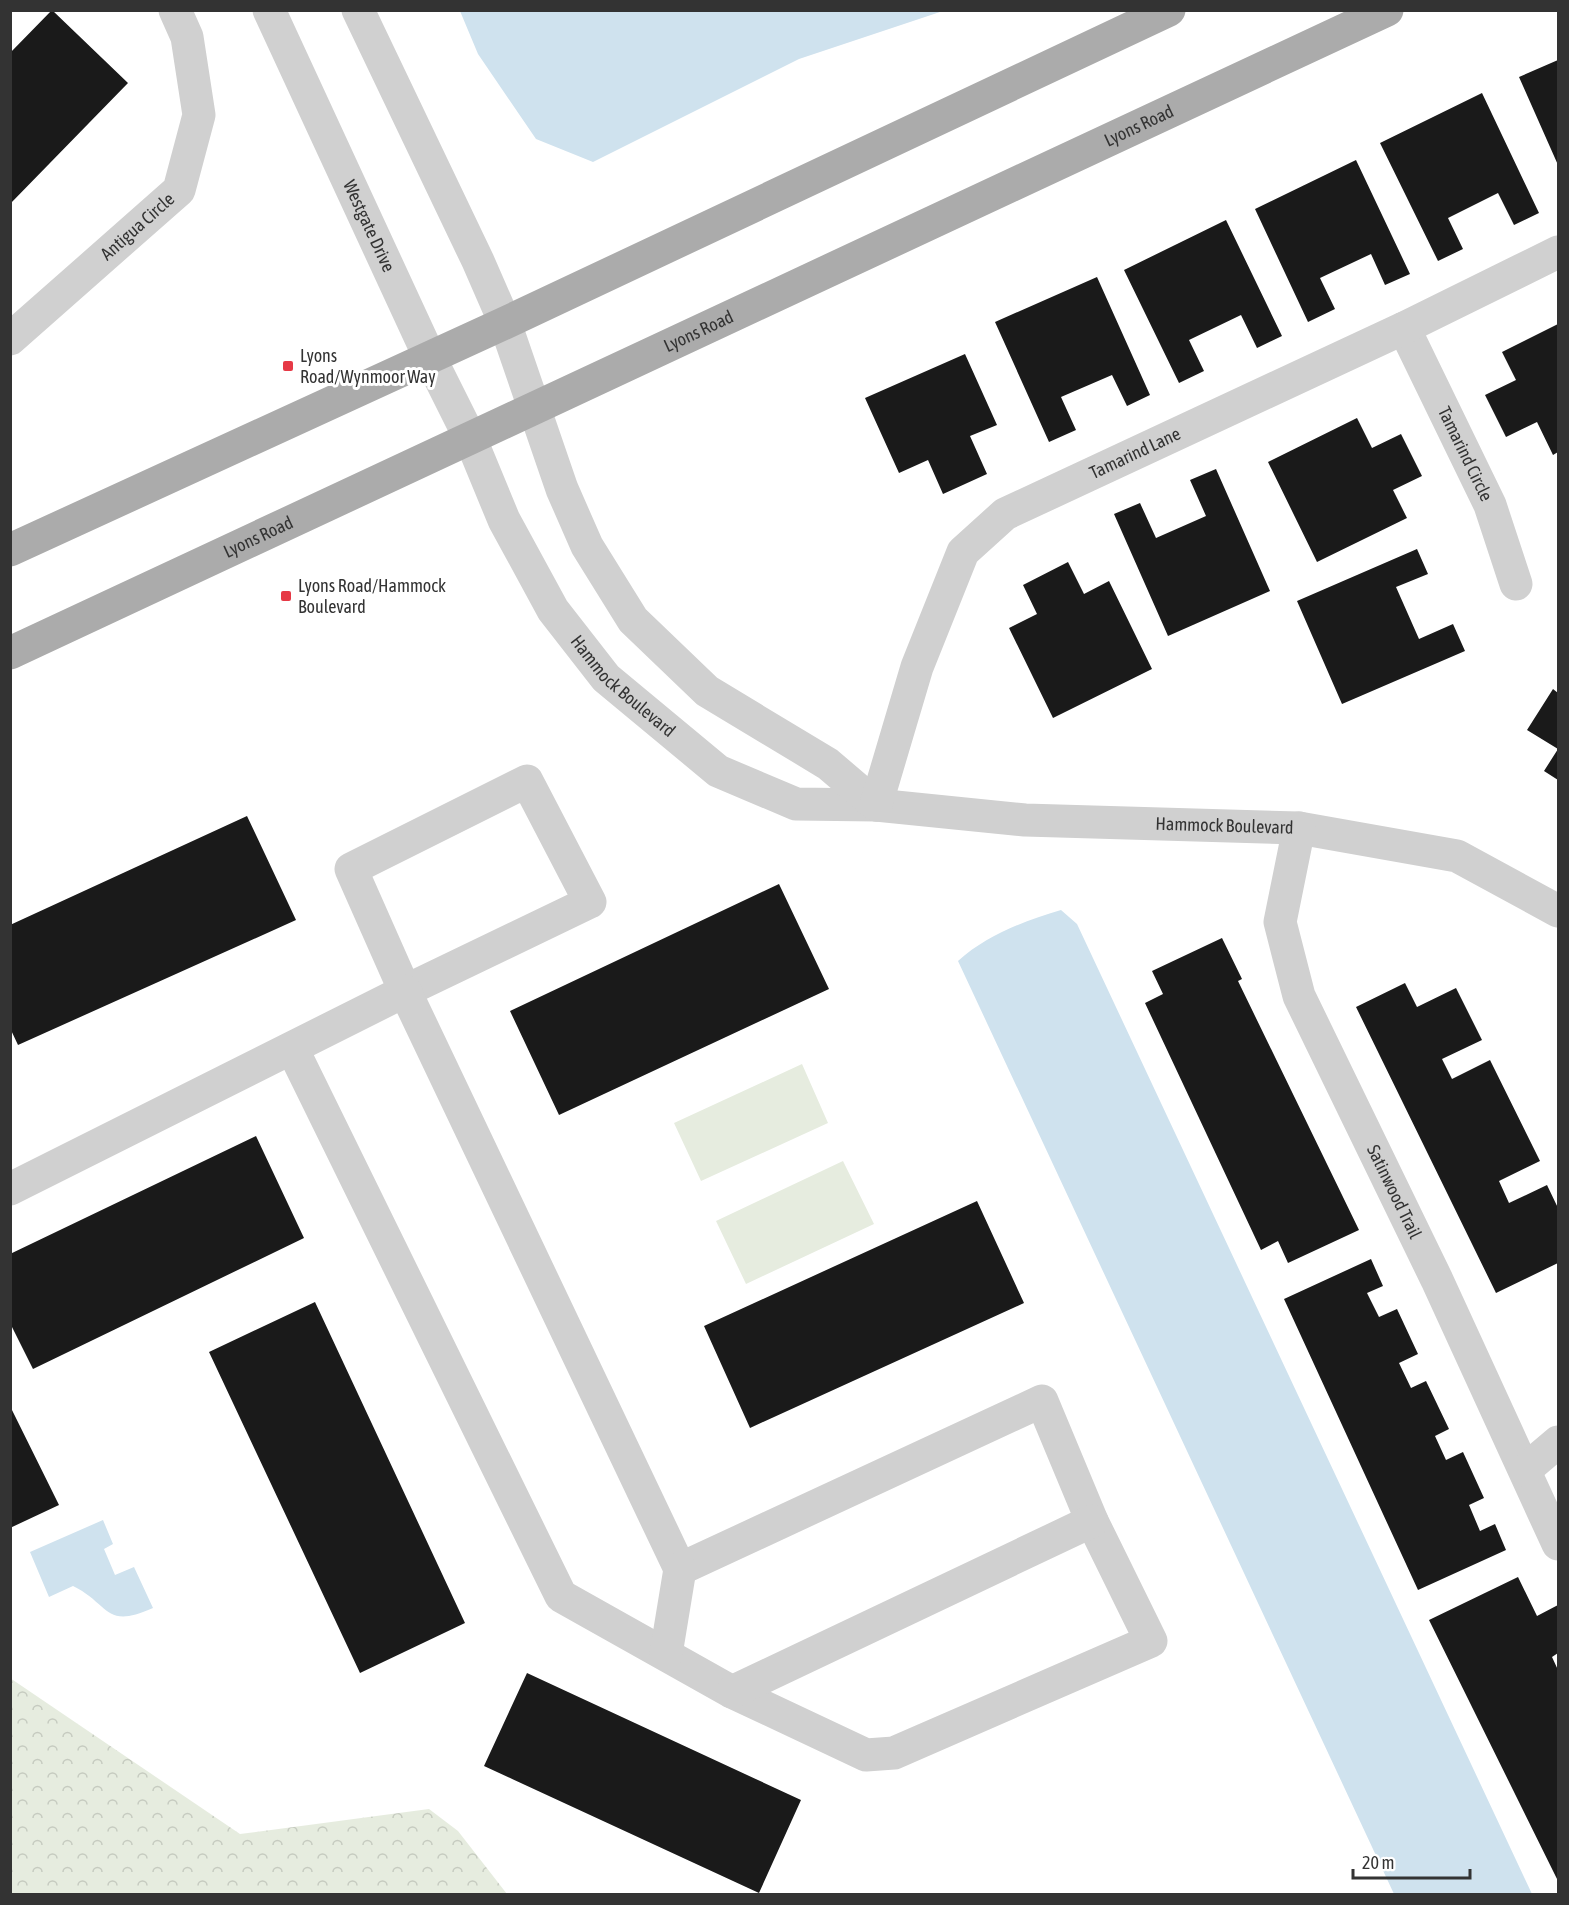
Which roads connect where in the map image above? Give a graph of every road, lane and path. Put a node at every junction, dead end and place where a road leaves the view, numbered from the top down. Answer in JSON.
{"nodes":[{"id":1,"x":175,"y":10,"type":"edge"},
{"id":2,"x":269,"y":10,"type":"edge"},
{"id":3,"x":358,"y":10,"type":"edge"},
{"id":4,"x":1169,"y":10,"type":"edge"},
{"id":5,"x":1387,"y":10,"type":"edge"},
{"id":6,"x":1558,"y":252,"type":"edge"},
{"id":7,"x":505,"y":323,"type":"junction"},
{"id":8,"x":1404,"y":328,"type":"junction"},
{"id":9,"x":10,"y":339,"type":"edge"},
{"id":10,"x":429,"y":356,"type":"junction"},
{"id":11,"x":534,"y":407,"type":"junction"},
{"id":12,"x":471,"y":440,"type":"junction"},
{"id":13,"x":10,"y":550,"type":"edge"},
{"id":14,"x":1516,"y":584,"type":"dead end"},
{"id":15,"x":10,"y":653,"type":"edge"},
{"id":16,"x":876,"y":805,"type":"junction"},
{"id":17,"x":1299,"y":828,"type":"junction"},
{"id":18,"x":1558,"y":911,"type":"edge"},
{"id":19,"x":405,"y":991,"type":"junction"},
{"id":20,"x":292,"y":1048,"type":"junction"},
{"id":21,"x":10,"y":1189,"type":"edge"},
{"id":22,"x":1558,"y":1442,"type":"edge"},
{"id":23,"x":1525,"y":1470,"type":"junction"},
{"id":24,"x":1092,"y":1521,"type":"junction"},
{"id":25,"x":1558,"y":1544,"type":"edge"},
{"id":26,"x":680,"y":1569,"type":"junction"},
{"id":27,"x":666,"y":1654,"type":"junction"},
{"id":28,"x":732,"y":1692,"type":"junction"}],
"edges":[{"from":1,"to":9,"type":"street","name":"Antigua Circle"},
{"from":2,"to":10,"type":"street","name":"Westgate Drive"},
{"from":3,"to":7,"type":"street"},
{"from":4,"to":7,"type":"main road"},
{"from":5,"to":11,"type":"main road","name":"Lyons Road"},
{"from":6,"to":8,"type":"street","name":"Tamarind Lane"},
{"from":7,"to":10,"type":"main road"},
{"from":7,"to":11,"type":"street"},
{"from":8,"to":14,"type":"street","name":"Tamarind Circle"},
{"from":8,"to":16,"type":"street","name":"Tamarind Lane"},
{"from":10,"to":12,"type":"street","name":"Westgate Drive"},
{"from":10,"to":13,"type":"main road"},
{"from":11,"to":12,"type":"main road","name":"Lyons Road"},
{"from":11,"to":16,"type":"street"},
{"from":12,"to":15,"type":"main road","name":"Lyons Road"},
{"from":12,"to":16,"type":"street","name":"Hammock Boulevard"},
{"from":16,"to":17,"type":"street","name":"Hammock Boulevard"},
{"from":17,"to":18,"type":"street","name":"Hammock Boulevard"},
{"from":17,"to":23,"type":"street","name":"Satinwood Trail"},
{"from":19,"to":19,"type":"street"},
{"from":19,"to":20,"type":"street"},
{"from":19,"to":26,"type":"street"},
{"from":20,"to":21,"type":"street"},
{"from":20,"to":27,"type":"street"},
{"from":22,"to":23,"type":"street"},
{"from":23,"to":25,"type":"street","name":"Satinwood Trail"},
{"from":24,"to":26,"type":"street"},
{"from":24,"to":28,"type":"street"},
{"from":24,"to":28,"type":"street"},
{"from":26,"to":27,"type":"street"},
{"from":27,"to":28,"type":"street"}]}
